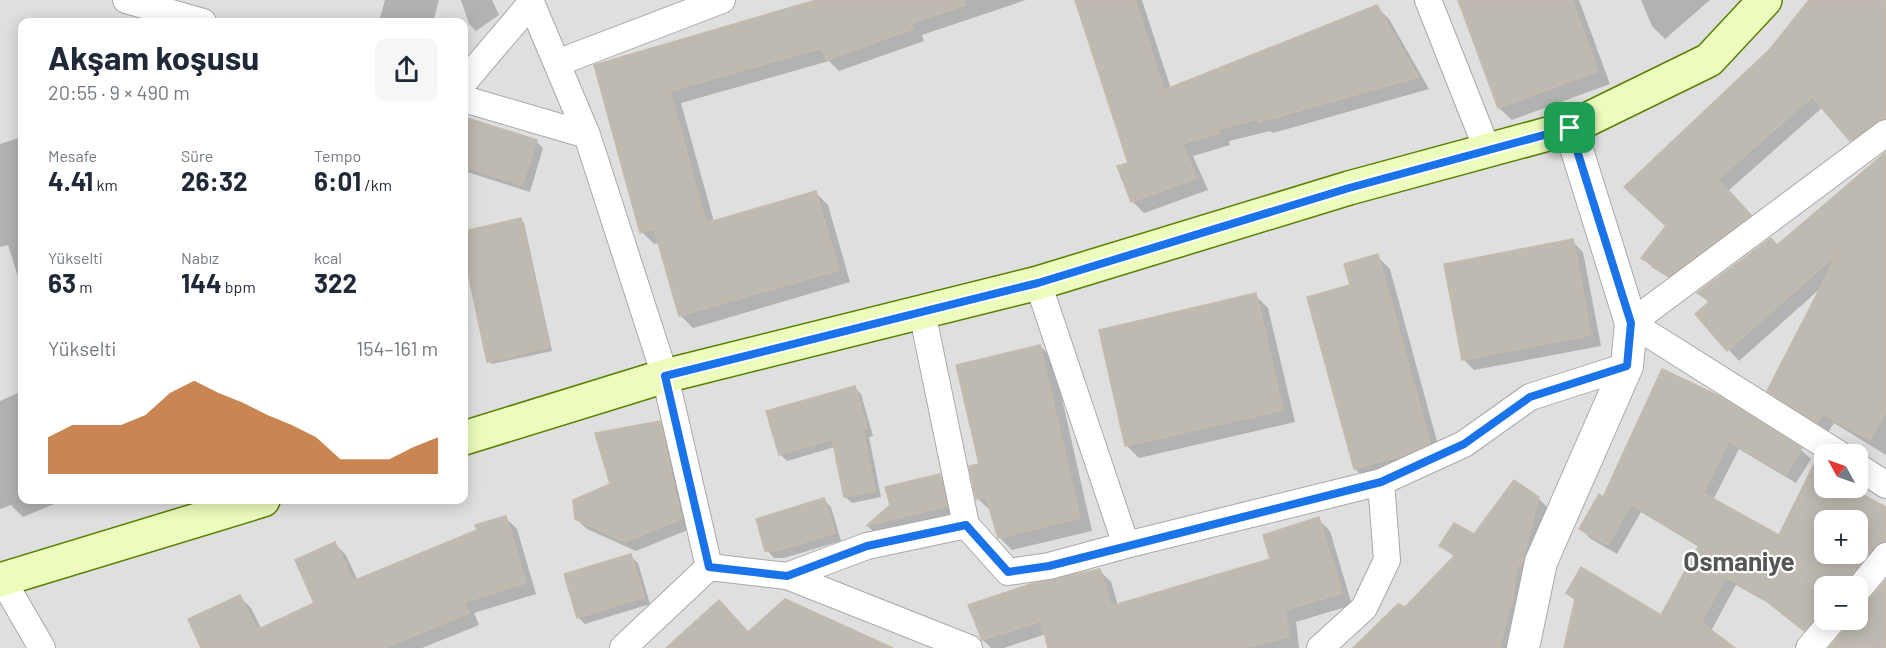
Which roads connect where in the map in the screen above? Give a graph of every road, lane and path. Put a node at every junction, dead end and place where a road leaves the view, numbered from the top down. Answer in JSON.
{"nodes":[{"id":1,"x":126,"y":0,"type":"edge"},
{"id":2,"x":722,"y":0,"type":"edge"},
{"id":3,"x":1428,"y":0,"type":"edge"},
{"id":4,"x":1765,"y":0,"type":"edge"},
{"id":5,"x":531,"y":2,"type":"edge"},
{"id":6,"x":189,"y":18,"type":"edge"},
{"id":7,"x":557,"y":63,"type":"junction"},
{"id":8,"x":468,"y":77,"type":"edge"},
{"id":9,"x":468,"y":100,"type":"edge"},
{"id":10,"x":1570,"y":128,"type":"junction"},
{"id":11,"x":1886,"y":133,"type":"edge"},
{"id":12,"x":587,"y":135,"type":"junction"},
{"id":13,"x":1487,"y":149,"type":"junction"},
{"id":14,"x":1038,"y":283,"type":"junction"},
{"id":15,"x":922,"y":312,"type":"junction"},
{"id":16,"x":1631,"y":323,"type":"junction"},
{"id":17,"x":1627,"y":366,"type":"junction"},
{"id":18,"x":665,"y":376,"type":"junction"},
{"id":19,"x":468,"y":437,"type":"edge"},
{"id":20,"x":1823,"y":444,"type":"edge"},
{"id":21,"x":1868,"y":473,"type":"edge"},
{"id":22,"x":1381,"y":482,"type":"junction"},
{"id":23,"x":1886,"y":485,"type":"edge"},
{"id":24,"x":250,"y":504,"type":"edge"},
{"id":25,"x":966,"y":525,"type":"junction"},
{"id":26,"x":1126,"y":545,"type":"junction"},
{"id":27,"x":1886,"y":556,"type":"edge"},
{"id":28,"x":709,"y":567,"type":"junction"},
{"id":29,"x":787,"y":576,"type":"junction"},
{"id":30,"x":1868,"y":578,"type":"edge"},
{"id":31,"x":1,"y":579,"type":"edge"},
{"id":32,"x":1824,"y":630,"type":"edge"},
{"id":33,"x":42,"y":648,"type":"edge"},
{"id":34,"x":623,"y":648,"type":"edge"},
{"id":35,"x":969,"y":648,"type":"edge"},
{"id":36,"x":1320,"y":648,"type":"edge"},
{"id":37,"x":1523,"y":648,"type":"edge"},
{"id":38,"x":1809,"y":648,"type":"edge"}],
"edges":[{"from":1,"to":6,"type":"street"},
{"from":2,"to":7,"type":"street"},
{"from":3,"to":13,"type":"street"},
{"from":4,"to":10,"type":"main road"},
{"from":5,"to":7,"type":"street"},
{"from":5,"to":8,"type":"street"},
{"from":7,"to":12,"type":"street"},
{"from":9,"to":12,"type":"street"},
{"from":10,"to":13,"type":"main road"},
{"from":10,"to":16,"type":"street"},
{"from":11,"to":16,"type":"street"},
{"from":12,"to":18,"type":"street"},
{"from":13,"to":14,"type":"main road"},
{"from":14,"to":15,"type":"main road"},
{"from":14,"to":26,"type":"street"},
{"from":15,"to":18,"type":"main road"},
{"from":15,"to":25,"type":"street"},
{"from":16,"to":17,"type":"street"},
{"from":16,"to":20,"type":"street"},
{"from":17,"to":22,"type":"street"},
{"from":17,"to":37,"type":"street"},
{"from":18,"to":19,"type":"main road"},
{"from":18,"to":28,"type":"street"},
{"from":21,"to":23,"type":"street"},
{"from":22,"to":26,"type":"street"},
{"from":22,"to":36,"type":"street"},
{"from":24,"to":31,"type":"main road"},
{"from":25,"to":26,"type":"street"},
{"from":25,"to":29,"type":"street"},
{"from":27,"to":30,"type":"street"},
{"from":28,"to":29,"type":"street"},
{"from":28,"to":34,"type":"street"},
{"from":29,"to":35,"type":"street"},
{"from":31,"to":33,"type":"street"},
{"from":32,"to":38,"type":"street"}]}
